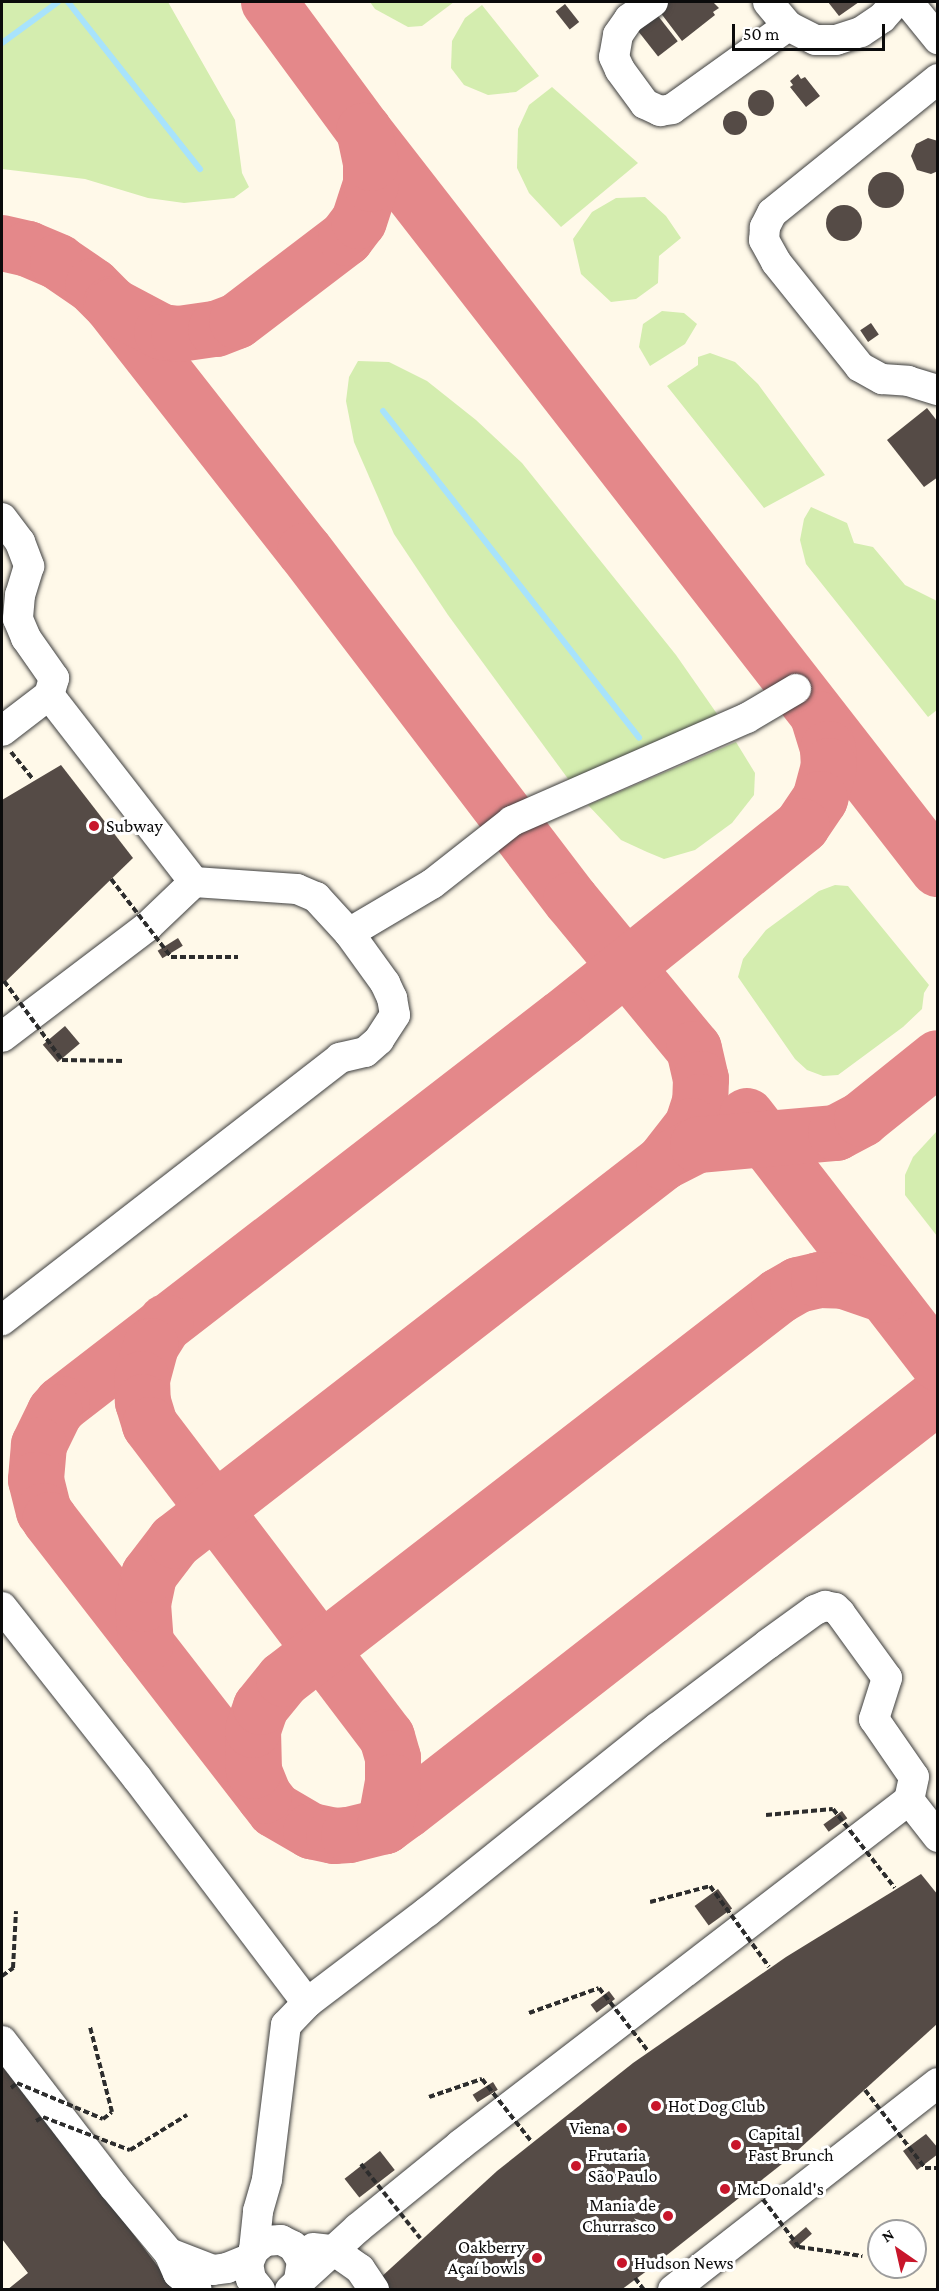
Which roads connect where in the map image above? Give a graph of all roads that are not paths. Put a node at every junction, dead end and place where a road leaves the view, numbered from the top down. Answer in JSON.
{"nodes":[{"id":1,"x":653,"y":2,"type":"edge"},
{"id":2,"x":768,"y":2,"type":"edge"},
{"id":3,"x":896,"y":2,"type":"edge"},
{"id":4,"x":908,"y":2,"type":"edge"},
{"id":5,"x":788,"y":26,"type":"junction"},
{"id":6,"x":938,"y":39,"type":"edge"},
{"id":7,"x":938,"y":79,"type":"edge"},
{"id":8,"x":938,"y":390,"type":"edge"},
{"id":9,"x":2,"y":518,"type":"edge"},
{"id":10,"x":796,"y":689,"type":"dead end"},
{"id":11,"x":49,"y":695,"type":"junction"},
{"id":12,"x":5,"y":739,"type":"edge"},
{"id":13,"x":194,"y":882,"type":"junction"},
{"id":14,"x":349,"y":933,"type":"junction"},
{"id":15,"x":2,"y":1037,"type":"edge"},
{"id":16,"x":2,"y":1320,"type":"edge"},
{"id":17,"x":2,"y":1607,"type":"edge"},
{"id":18,"x":909,"y":1800,"type":"junction"},
{"id":19,"x":938,"y":1837,"type":"edge"},
{"id":20,"x":307,"y":2002,"type":"junction"},
{"id":21,"x":2,"y":2041,"type":"edge"},
{"id":22,"x":938,"y":2084,"type":"edge"},
{"id":23,"x":358,"y":2228,"type":"junction"},
{"id":24,"x":269,"y":2249,"type":"junction"},
{"id":25,"x":333,"y":2250,"type":"junction"},
{"id":26,"x":170,"y":2253,"type":"junction"},
{"id":27,"x":299,"y":2280,"type":"edge"},
{"id":28,"x":363,"y":2283,"type":"edge"},
{"id":29,"x":197,"y":2289,"type":"edge"},
{"id":30,"x":260,"y":2289,"type":"edge"},
{"id":31,"x":673,"y":2289,"type":"edge"}],
"edges":[{"from":1,"to":5,"type":"lane"},
{"from":2,"to":5,"type":"lane"},
{"from":3,"to":5,"type":"lane"},
{"from":4,"to":6,"type":"lane"},
{"from":7,"to":8,"type":"lane"},
{"from":9,"to":11,"type":"lane"},
{"from":10,"to":14,"type":"lane"},
{"from":11,"to":12,"type":"lane"},
{"from":11,"to":13,"type":"lane"},
{"from":13,"to":14,"type":"lane"},
{"from":13,"to":15,"type":"lane"},
{"from":14,"to":16,"type":"lane"},
{"from":17,"to":20,"type":"lane"},
{"from":18,"to":19,"type":"lane"},
{"from":18,"to":20,"type":"lane"},
{"from":18,"to":23,"type":"lane"},
{"from":20,"to":24,"type":"lane"},
{"from":21,"to":26,"type":"lane"},
{"from":22,"to":31,"type":"lane"},
{"from":23,"to":25,"type":"lane"},
{"from":23,"to":28,"type":"lane"},
{"from":24,"to":25,"type":"lane"},
{"from":24,"to":26,"type":"lane"},
{"from":24,"to":27,"type":"lane"},
{"from":24,"to":30,"type":"lane"},
{"from":25,"to":27,"type":"lane"},
{"from":25,"to":28,"type":"lane"},
{"from":26,"to":29,"type":"lane"},
{"from":27,"to":28,"type":"lane"}]}
